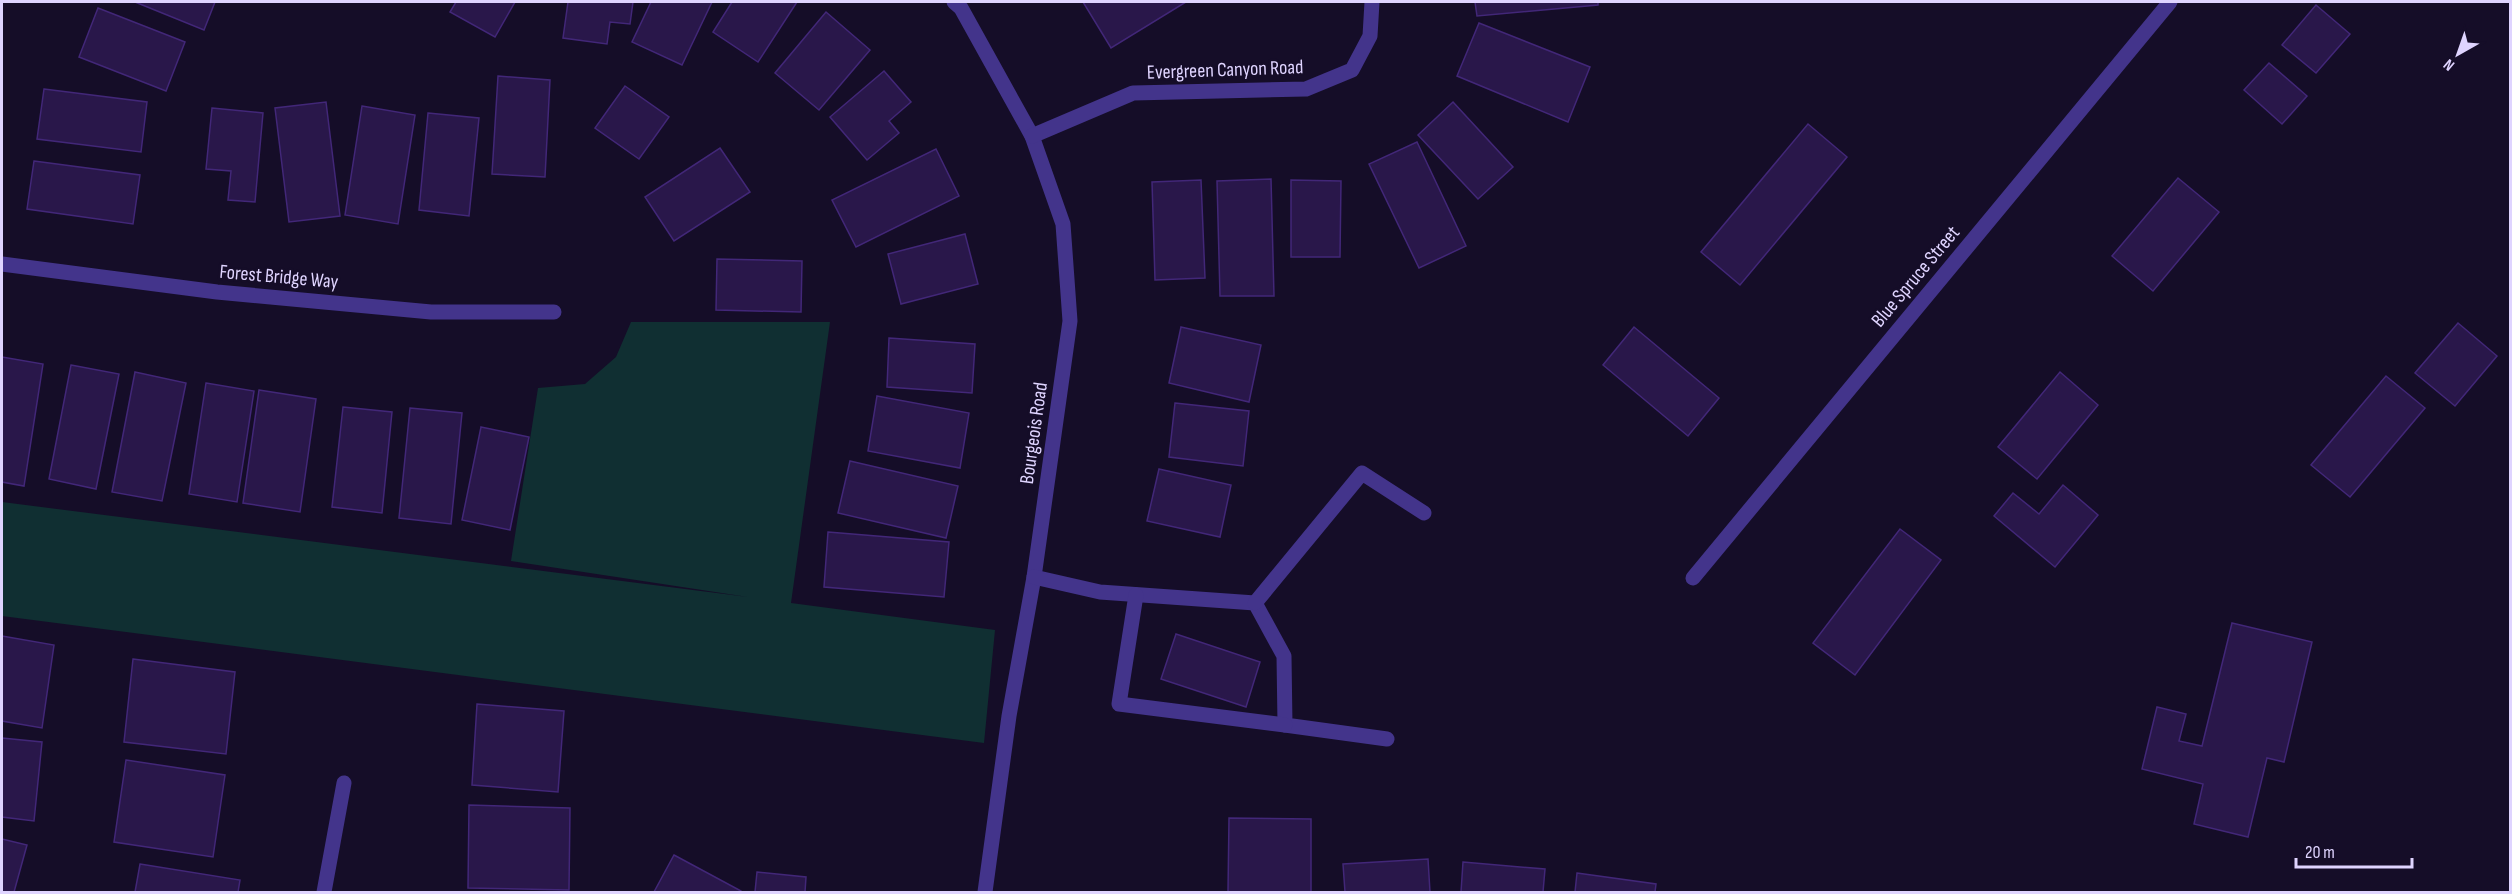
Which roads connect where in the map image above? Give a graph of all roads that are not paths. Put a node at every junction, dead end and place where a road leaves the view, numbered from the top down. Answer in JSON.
{"nodes":[{"id":1,"x":954,"y":2,"type":"edge"},
{"id":2,"x":1372,"y":2,"type":"edge"},
{"id":3,"x":2170,"y":2,"type":"edge"},
{"id":4,"x":1032,"y":136,"type":"junction"},
{"id":5,"x":2,"y":264,"type":"edge"},
{"id":6,"x":554,"y":312,"type":"dead end"},
{"id":7,"x":1424,"y":513,"type":"dead end"},
{"id":8,"x":1034,"y":578,"type":"junction"},
{"id":9,"x":1693,"y":578,"type":"dead end"},
{"id":10,"x":1136,"y":595,"type":"junction"},
{"id":11,"x":1255,"y":603,"type":"junction"},
{"id":12,"x":1285,"y":725,"type":"junction"},
{"id":13,"x":1387,"y":739,"type":"dead end"},
{"id":14,"x":344,"y":783,"type":"dead end"},
{"id":15,"x":324,"y":892,"type":"edge"},
{"id":16,"x":985,"y":892,"type":"edge"}],
"edges":[{"from":1,"to":4,"type":"street","name":"Bourgeois Road"},
{"from":2,"to":4,"type":"street","name":"Evergreen Canyon Road"},
{"from":3,"to":9,"type":"street","name":"Blue Spruce Street"},
{"from":4,"to":8,"type":"street","name":"Bourgeois Road"},
{"from":5,"to":6,"type":"street","name":"Forest Bridge Way"},
{"from":7,"to":11,"type":"street"},
{"from":8,"to":10,"type":"street"},
{"from":8,"to":16,"type":"street","name":"Bourgeois Road"},
{"from":10,"to":11,"type":"street"},
{"from":10,"to":12,"type":"street"},
{"from":11,"to":12,"type":"street"},
{"from":12,"to":13,"type":"street"},
{"from":14,"to":15,"type":"street"}]}
